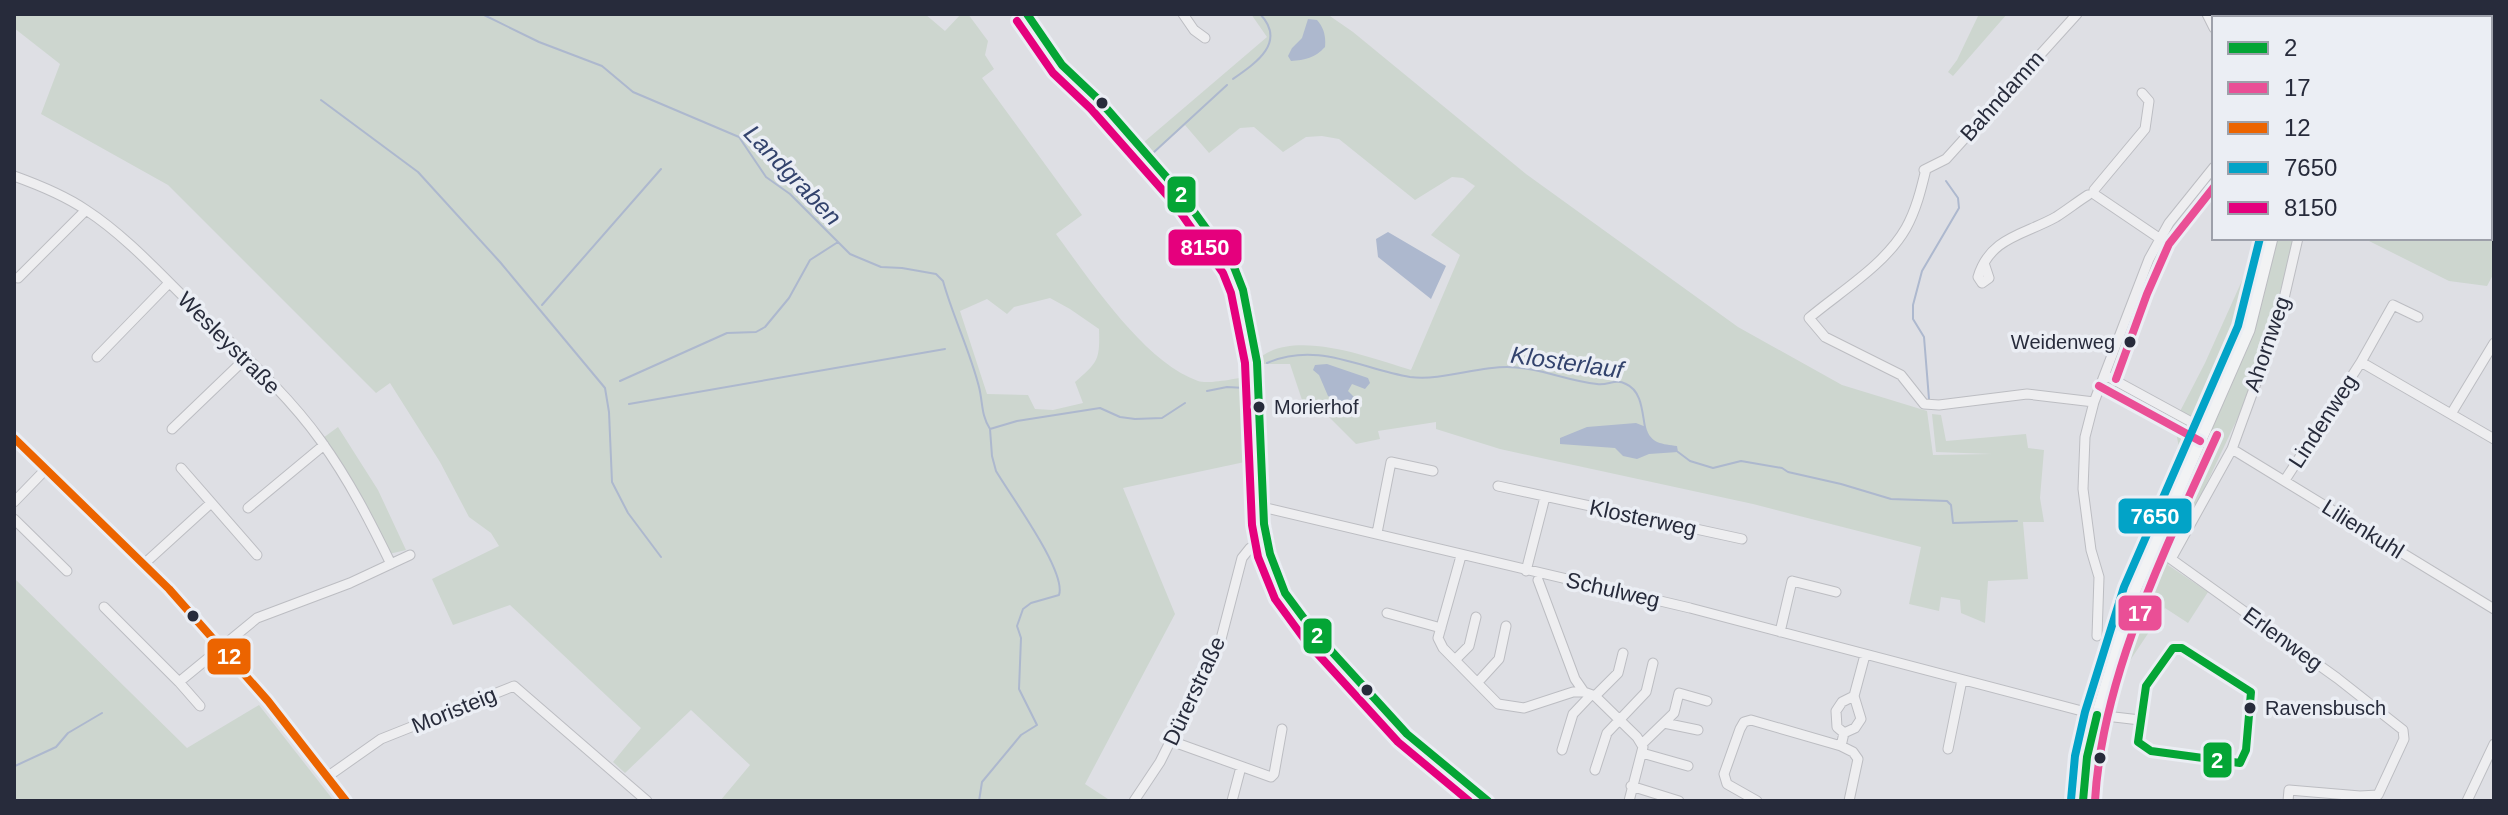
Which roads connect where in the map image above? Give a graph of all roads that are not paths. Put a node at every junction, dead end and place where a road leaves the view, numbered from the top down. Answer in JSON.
{"nodes":[{"id":1,"x":1027,"y":14,"type":"edge"},
{"id":2,"x":1183,"y":14,"type":"edge"},
{"id":3,"x":2077,"y":14,"type":"edge"},
{"id":4,"x":1205,"y":38,"type":"dead end"},
{"id":5,"x":2142,"y":93,"type":"dead end"},
{"id":6,"x":2212,"y":170,"type":"edge"},
{"id":7,"x":14,"y":176,"type":"edge"},
{"id":8,"x":2092,"y":193,"type":"junction"},
{"id":9,"x":86,"y":210,"type":"junction"},
{"id":10,"x":2159,"y":238,"type":"junction"},
{"id":11,"x":2272,"y":240,"type":"edge"},
{"id":12,"x":2298,"y":240,"type":"edge"},
{"id":13,"x":1984,"y":263,"type":"dead end"},
{"id":14,"x":18,"y":278,"type":"dead end"},
{"id":15,"x":169,"y":283,"type":"junction"},
{"id":16,"x":2418,"y":317,"type":"dead end"},
{"id":17,"x":2494,"y":343,"type":"edge"},
{"id":18,"x":97,"y":357,"type":"dead end"},
{"id":19,"x":246,"y":358,"type":"junction"},
{"id":20,"x":2361,"y":362,"type":"junction"},
{"id":21,"x":2105,"y":375,"type":"junction"},
{"id":22,"x":2094,"y":402,"type":"junction"},
{"id":23,"x":2451,"y":414,"type":"junction"},
{"id":24,"x":172,"y":429,"type":"dead end"},
{"id":25,"x":2206,"y":430,"type":"junction"},
{"id":26,"x":14,"y":438,"type":"edge"},
{"id":27,"x":2494,"y":439,"type":"edge"},
{"id":28,"x":324,"y":445,"type":"junction"},
{"id":29,"x":2232,"y":449,"type":"junction"},
{"id":30,"x":181,"y":468,"type":"dead end"},
{"id":31,"x":46,"y":469,"type":"junction"},
{"id":32,"x":1433,"y":471,"type":"dead end"},
{"id":33,"x":2285,"y":480,"type":"junction"},
{"id":34,"x":1498,"y":486,"type":"dead end"},
{"id":35,"x":1545,"y":497,"type":"junction"},
{"id":36,"x":14,"y":502,"type":"edge"},
{"id":37,"x":211,"y":503,"type":"junction"},
{"id":38,"x":1262,"y":507,"type":"junction"},
{"id":39,"x":248,"y":508,"type":"dead end"},
{"id":40,"x":14,"y":519,"type":"edge"},
{"id":41,"x":1377,"y":533,"type":"junction"},
{"id":42,"x":1742,"y":539,"type":"dead end"},
{"id":43,"x":1266,"y":541,"type":"junction"},
{"id":44,"x":257,"y":555,"type":"dead end"},
{"id":45,"x":410,"y":555,"type":"dead end"},
{"id":46,"x":1461,"y":556,"type":"junction"},
{"id":47,"x":144,"y":564,"type":"junction"},
{"id":48,"x":391,"y":564,"type":"junction"},
{"id":49,"x":67,"y":571,"type":"dead end"},
{"id":50,"x":1526,"y":571,"type":"junction"},
{"id":51,"x":1538,"y":580,"type":"dead end"},
{"id":52,"x":1836,"y":592,"type":"dead end"},
{"id":53,"x":104,"y":607,"type":"dead end"},
{"id":54,"x":2494,"y":609,"type":"edge"},
{"id":55,"x":1387,"y":613,"type":"dead end"},
{"id":56,"x":1476,"y":617,"type":"dead end"},
{"id":57,"x":1506,"y":626,"type":"dead end"},
{"id":58,"x":1441,"y":628,"type":"junction"},
{"id":59,"x":1780,"y":632,"type":"junction"},
{"id":60,"x":2097,"y":636,"type":"dead end"},
{"id":61,"x":222,"y":648,"type":"junction"},
{"id":62,"x":1623,"y":653,"type":"dead end"},
{"id":63,"x":1865,"y":655,"type":"junction"},
{"id":64,"x":1455,"y":660,"type":"junction"},
{"id":65,"x":1653,"y":663,"type":"dead end"},
{"id":66,"x":1962,"y":680,"type":"junction"},
{"id":67,"x":179,"y":682,"type":"junction"},
{"id":68,"x":1478,"y":682,"type":"junction"},
{"id":69,"x":1590,"y":695,"type":"junction"},
{"id":70,"x":1854,"y":696,"type":"junction"},
{"id":71,"x":1707,"y":701,"type":"dead end"},
{"id":72,"x":200,"y":706,"type":"dead end"},
{"id":73,"x":2097,"y":715,"type":"junction"},
{"id":74,"x":1620,"y":720,"type":"junction"},
{"id":75,"x":2140,"y":720,"type":"junction"},
{"id":76,"x":1664,"y":723,"type":"junction"},
{"id":77,"x":1282,"y":729,"type":"dead end"},
{"id":78,"x":1698,"y":730,"type":"dead end"},
{"id":79,"x":1844,"y":733,"type":"junction"},
{"id":80,"x":1171,"y":741,"type":"junction"},
{"id":81,"x":2494,"y":744,"type":"edge"},
{"id":82,"x":1841,"y":746,"type":"junction"},
{"id":83,"x":1642,"y":749,"type":"junction"},
{"id":84,"x":1948,"y":749,"type":"dead end"},
{"id":85,"x":1562,"y":750,"type":"dead end"},
{"id":86,"x":1688,"y":766,"type":"dead end"},
{"id":87,"x":1241,"y":767,"type":"junction"},
{"id":88,"x":1595,"y":770,"type":"dead end"},
{"id":89,"x":327,"y":777,"type":"junction"},
{"id":90,"x":1631,"y":786,"type":"junction"},
{"id":91,"x":2340,"y":797,"type":"edge"},
{"id":92,"x":346,"y":801,"type":"edge"},
{"id":93,"x":647,"y":801,"type":"edge"},
{"id":94,"x":1134,"y":801,"type":"edge"},
{"id":95,"x":1232,"y":801,"type":"edge"},
{"id":96,"x":1488,"y":801,"type":"edge"},
{"id":97,"x":1629,"y":801,"type":"edge"},
{"id":98,"x":1679,"y":801,"type":"edge"},
{"id":99,"x":1757,"y":801,"type":"edge"},
{"id":100,"x":1849,"y":801,"type":"edge"},
{"id":101,"x":2083,"y":801,"type":"edge"},
{"id":102,"x":2288,"y":801,"type":"edge"},
{"id":103,"x":2467,"y":801,"type":"edge"}],
"edges":[{"from":1,"to":38,"type":"main road"},
{"from":2,"to":4,"type":"street"},
{"from":3,"to":22,"type":"street","name":"Bahndamm"},
{"from":5,"to":8,"type":"street"},
{"from":6,"to":10,"type":"street"},
{"from":7,"to":9,"type":"street","name":"Wesleystraße"},
{"from":8,"to":10,"type":"street"},
{"from":8,"to":13,"type":"street"},
{"from":9,"to":14,"type":"street"},
{"from":9,"to":15,"type":"street","name":"Wesleystraße"},
{"from":10,"to":21,"type":"street"},
{"from":11,"to":25,"type":"main road"},
{"from":12,"to":29,"type":"street","name":"Ahornweg"},
{"from":15,"to":18,"type":"street"},
{"from":15,"to":19,"type":"street","name":"Wesleystraße"},
{"from":16,"to":20,"type":"street","name":"Lindenweg"},
{"from":17,"to":23,"type":"street"},
{"from":19,"to":24,"type":"street"},
{"from":19,"to":28,"type":"street","name":"Wesleystraße"},
{"from":20,"to":23,"type":"street","name":"Lindenweg"},
{"from":20,"to":33,"type":"street","name":"Lindenweg"},
{"from":21,"to":22,"type":"street"},
{"from":21,"to":25,"type":"street"},
{"from":22,"to":60,"type":"street"},
{"from":23,"to":27,"type":"street","name":"Lindenweg"},
{"from":25,"to":73,"type":"main road"},
{"from":26,"to":31,"type":"street"},
{"from":28,"to":39,"type":"street"},
{"from":28,"to":48,"type":"street","name":"Wesleystraße"},
{"from":29,"to":33,"type":"street","name":"Lilienkuhl"},
{"from":29,"to":91,"type":"street","name":"Erlenweg"},
{"from":30,"to":37,"type":"street"},
{"from":31,"to":36,"type":"street"},
{"from":31,"to":47,"type":"street"},
{"from":32,"to":41,"type":"street"},
{"from":33,"to":54,"type":"street","name":"Lilienkuhl"},
{"from":34,"to":35,"type":"street","name":"Klosterweg"},
{"from":35,"to":42,"type":"street","name":"Klosterweg"},
{"from":35,"to":50,"type":"street"},
{"from":37,"to":44,"type":"street"},
{"from":37,"to":47,"type":"street"},
{"from":38,"to":41,"type":"street","name":"Schulweg"},
{"from":38,"to":43,"type":"main road"},
{"from":40,"to":49,"type":"street"},
{"from":41,"to":46,"type":"street","name":"Schulweg"},
{"from":43,"to":80,"type":"street","name":"Dürerstraße"},
{"from":43,"to":96,"type":"main road"},
{"from":45,"to":48,"type":"street"},
{"from":46,"to":50,"type":"street","name":"Schulweg"},
{"from":46,"to":58,"type":"street"},
{"from":47,"to":61,"type":"street"},
{"from":48,"to":61,"type":"street"},
{"from":50,"to":59,"type":"street","name":"Schulweg"},
{"from":51,"to":69,"type":"street"},
{"from":52,"to":59,"type":"street"},
{"from":53,"to":67,"type":"street"},
{"from":55,"to":58,"type":"street"},
{"from":56,"to":64,"type":"street"},
{"from":57,"to":68,"type":"street"},
{"from":58,"to":64,"type":"street"},
{"from":59,"to":63,"type":"street","name":"Schulweg"},
{"from":61,"to":67,"type":"street"},
{"from":61,"to":89,"type":"street"},
{"from":62,"to":69,"type":"street"},
{"from":63,"to":66,"type":"street","name":"Schulweg"},
{"from":63,"to":70,"type":"street"},
{"from":64,"to":68,"type":"street"},
{"from":65,"to":74,"type":"street"},
{"from":66,"to":73,"type":"street","name":"Schulweg"},
{"from":66,"to":84,"type":"street"},
{"from":67,"to":72,"type":"street"},
{"from":68,"to":69,"type":"street"},
{"from":69,"to":74,"type":"street"},
{"from":69,"to":85,"type":"street"},
{"from":70,"to":79,"type":"street"},
{"from":70,"to":79,"type":"street"},
{"from":71,"to":76,"type":"street"},
{"from":73,"to":75,"type":"street"},
{"from":73,"to":101,"type":"main road"},
{"from":74,"to":83,"type":"street"},
{"from":74,"to":88,"type":"street"},
{"from":75,"to":75,"type":"street"},
{"from":76,"to":78,"type":"street"},
{"from":76,"to":83,"type":"street"},
{"from":77,"to":87,"type":"street"},
{"from":79,"to":82,"type":"street"},
{"from":80,"to":87,"type":"street"},
{"from":80,"to":94,"type":"street","name":"Dürerstraße"},
{"from":81,"to":103,"type":"street"},
{"from":82,"to":99,"type":"street"},
{"from":82,"to":100,"type":"street"},
{"from":83,"to":86,"type":"street"},
{"from":83,"to":90,"type":"street"},
{"from":87,"to":95,"type":"street"},
{"from":89,"to":92,"type":"street"},
{"from":89,"to":93,"type":"street","name":"Moristeig"},
{"from":90,"to":97,"type":"street"},
{"from":90,"to":98,"type":"street"},
{"from":91,"to":102,"type":"street","name":"Erlenweg"}]}
